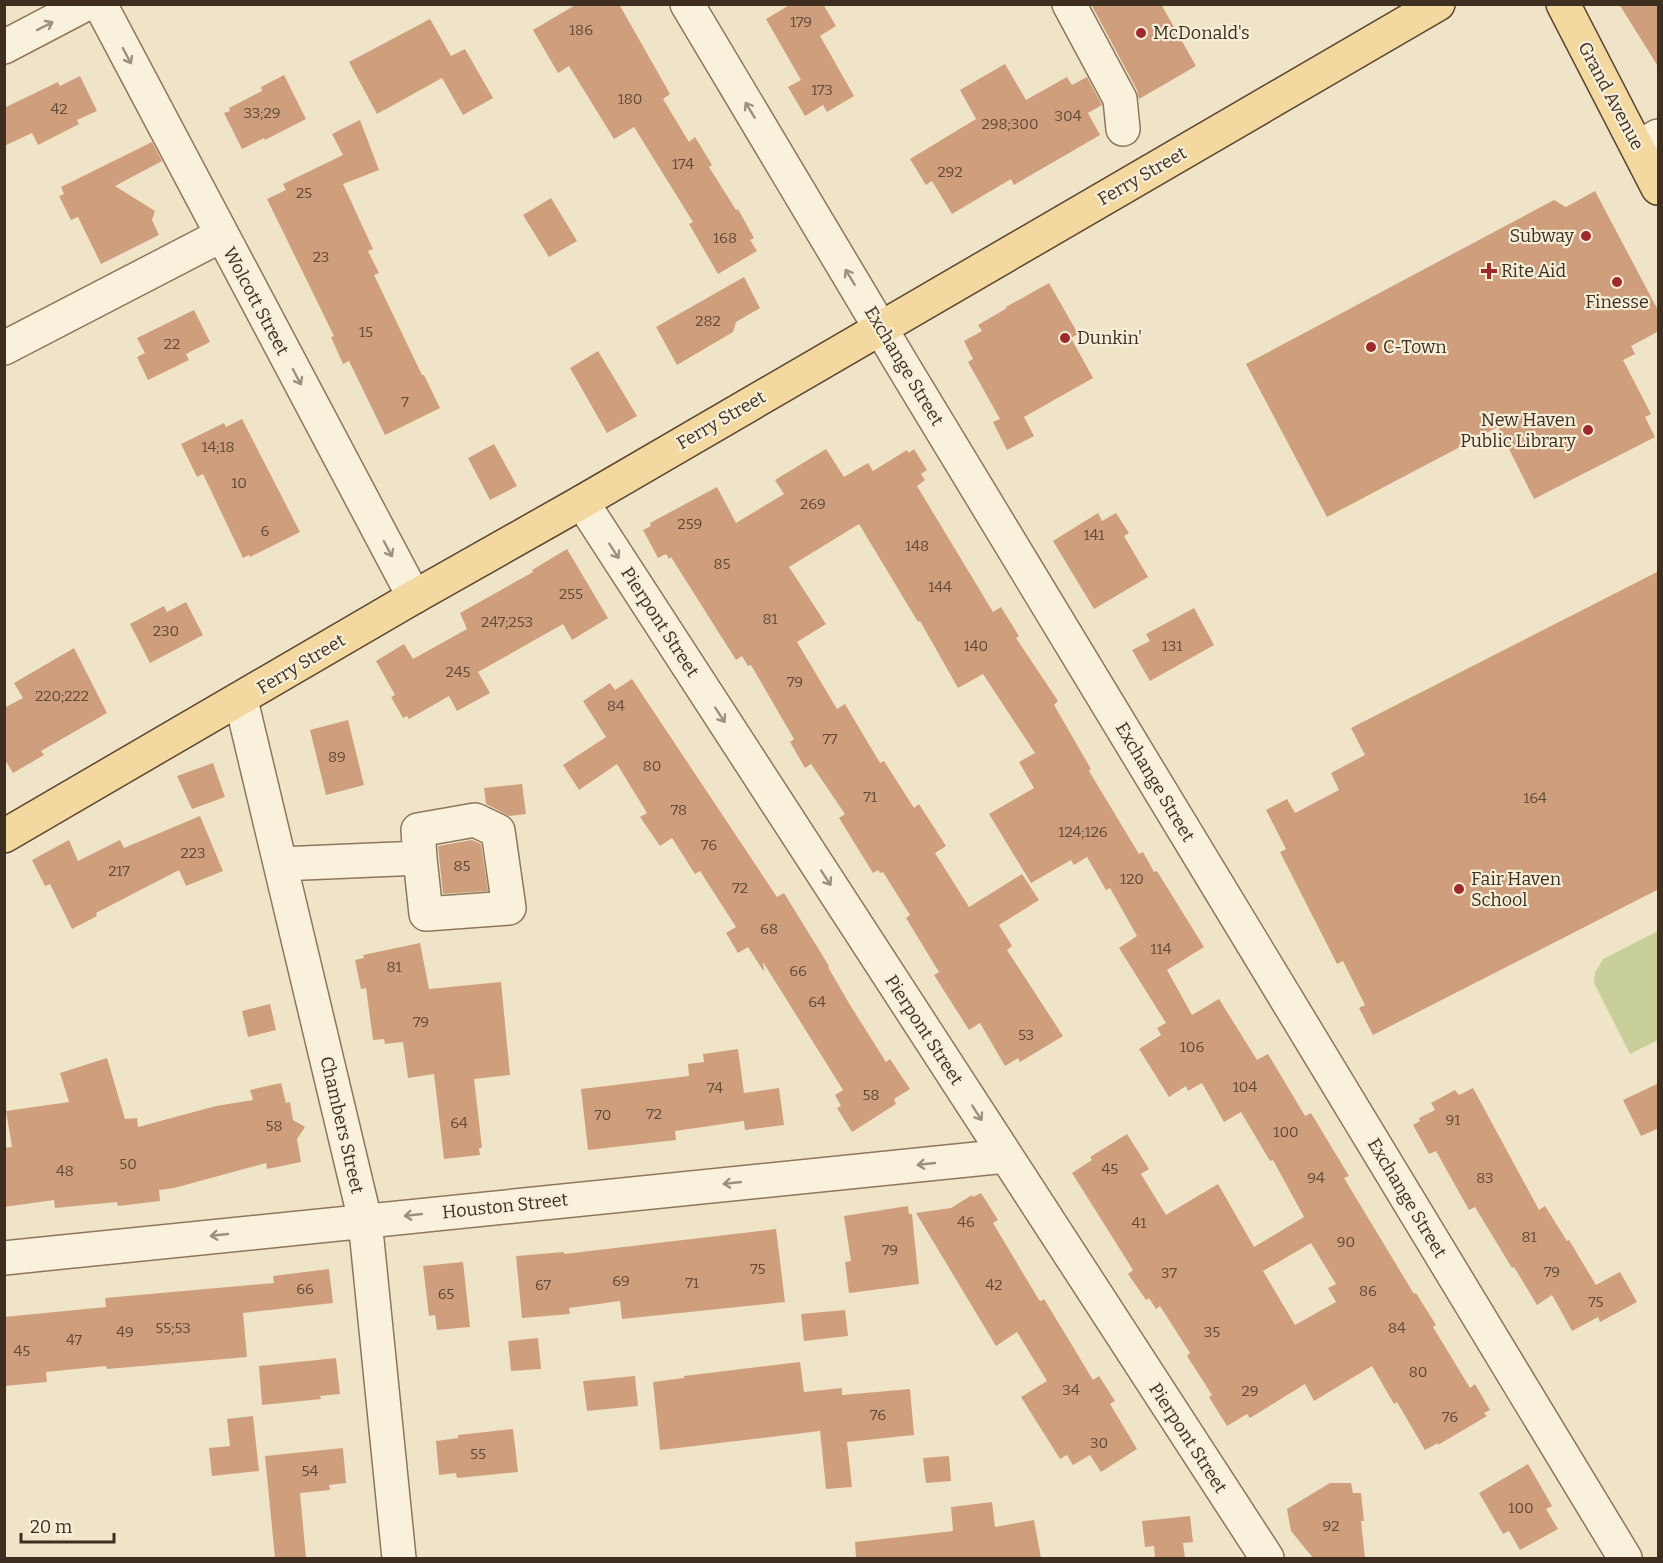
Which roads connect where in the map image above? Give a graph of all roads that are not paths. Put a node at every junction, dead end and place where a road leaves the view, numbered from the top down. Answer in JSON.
{"nodes":[{"id":1,"x":86,"y":4,"type":"edge"},
{"id":2,"x":100,"y":4,"type":"edge"},
{"id":3,"x":687,"y":4,"type":"edge"},
{"id":4,"x":1069,"y":4,"type":"edge"},
{"id":5,"x":1438,"y":4,"type":"edge"},
{"id":6,"x":1563,"y":4,"type":"edge"},
{"id":7,"x":4,"y":47,"type":"edge"},
{"id":8,"x":1123,"y":129,"type":"dead end"},
{"id":9,"x":1648,"y":142,"type":"edge"},
{"id":10,"x":1659,"y":189,"type":"edge"},
{"id":11,"x":222,"y":235,"type":"junction"},
{"id":12,"x":880,"y":328,"type":"junction"},
{"id":13,"x":4,"y":348,"type":"edge"},
{"id":14,"x":582,"y":502,"type":"junction"},
{"id":15,"x":414,"y":597,"type":"junction"},
{"id":16,"x":241,"y":700,"type":"junction"},
{"id":17,"x":4,"y":836,"type":"edge"},
{"id":18,"x":420,"y":858,"type":"dead end"},
{"id":19,"x":280,"y":864,"type":"junction"},
{"id":20,"x":1006,"y":1156,"type":"junction"},
{"id":21,"x":365,"y":1220,"type":"junction"},
{"id":22,"x":4,"y":1258,"type":"edge"},
{"id":23,"x":399,"y":1558,"type":"edge"},
{"id":24,"x":1266,"y":1558,"type":"edge"},
{"id":25,"x":1625,"y":1558,"type":"edge"}],
"edges":[{"from":7,"to":1,"type":"street","one_way":true},
{"from":2,"to":11,"type":"street","name":"Wolcott Street","one_way":true},
{"from":12,"to":3,"type":"street","name":"Exchange Street","one_way":true},
{"from":4,"to":8,"type":"street"},
{"from":5,"to":12,"type":"main road","name":"Ferry Street"},
{"from":6,"to":9,"type":"main road","name":"Grand Avenue"},
{"from":9,"to":10,"type":"main road","name":"Grand Avenue"},
{"from":11,"to":13,"type":"street"},
{"from":11,"to":15,"type":"street","name":"Wolcott Street","one_way":true},
{"from":12,"to":14,"type":"main road","name":"Ferry Street"},
{"from":12,"to":25,"type":"street","name":"Exchange Street"},
{"from":14,"to":15,"type":"main road","name":"Ferry Street"},
{"from":14,"to":20,"type":"street","name":"Pierpont Street","one_way":true},
{"from":15,"to":16,"type":"main road","name":"Ferry Street"},
{"from":16,"to":17,"type":"main road","name":"Ferry Street"},
{"from":16,"to":19,"type":"street","name":"Chambers Street"},
{"from":18,"to":19,"type":"street"},
{"from":19,"to":21,"type":"street","name":"Chambers Street"},
{"from":20,"to":21,"type":"street","name":"Houston Street","one_way":true},
{"from":20,"to":24,"type":"street","name":"Pierpont Street"},
{"from":21,"to":22,"type":"street","name":"Houston Street","one_way":true},
{"from":21,"to":23,"type":"street","name":"Chambers Street"}]}
